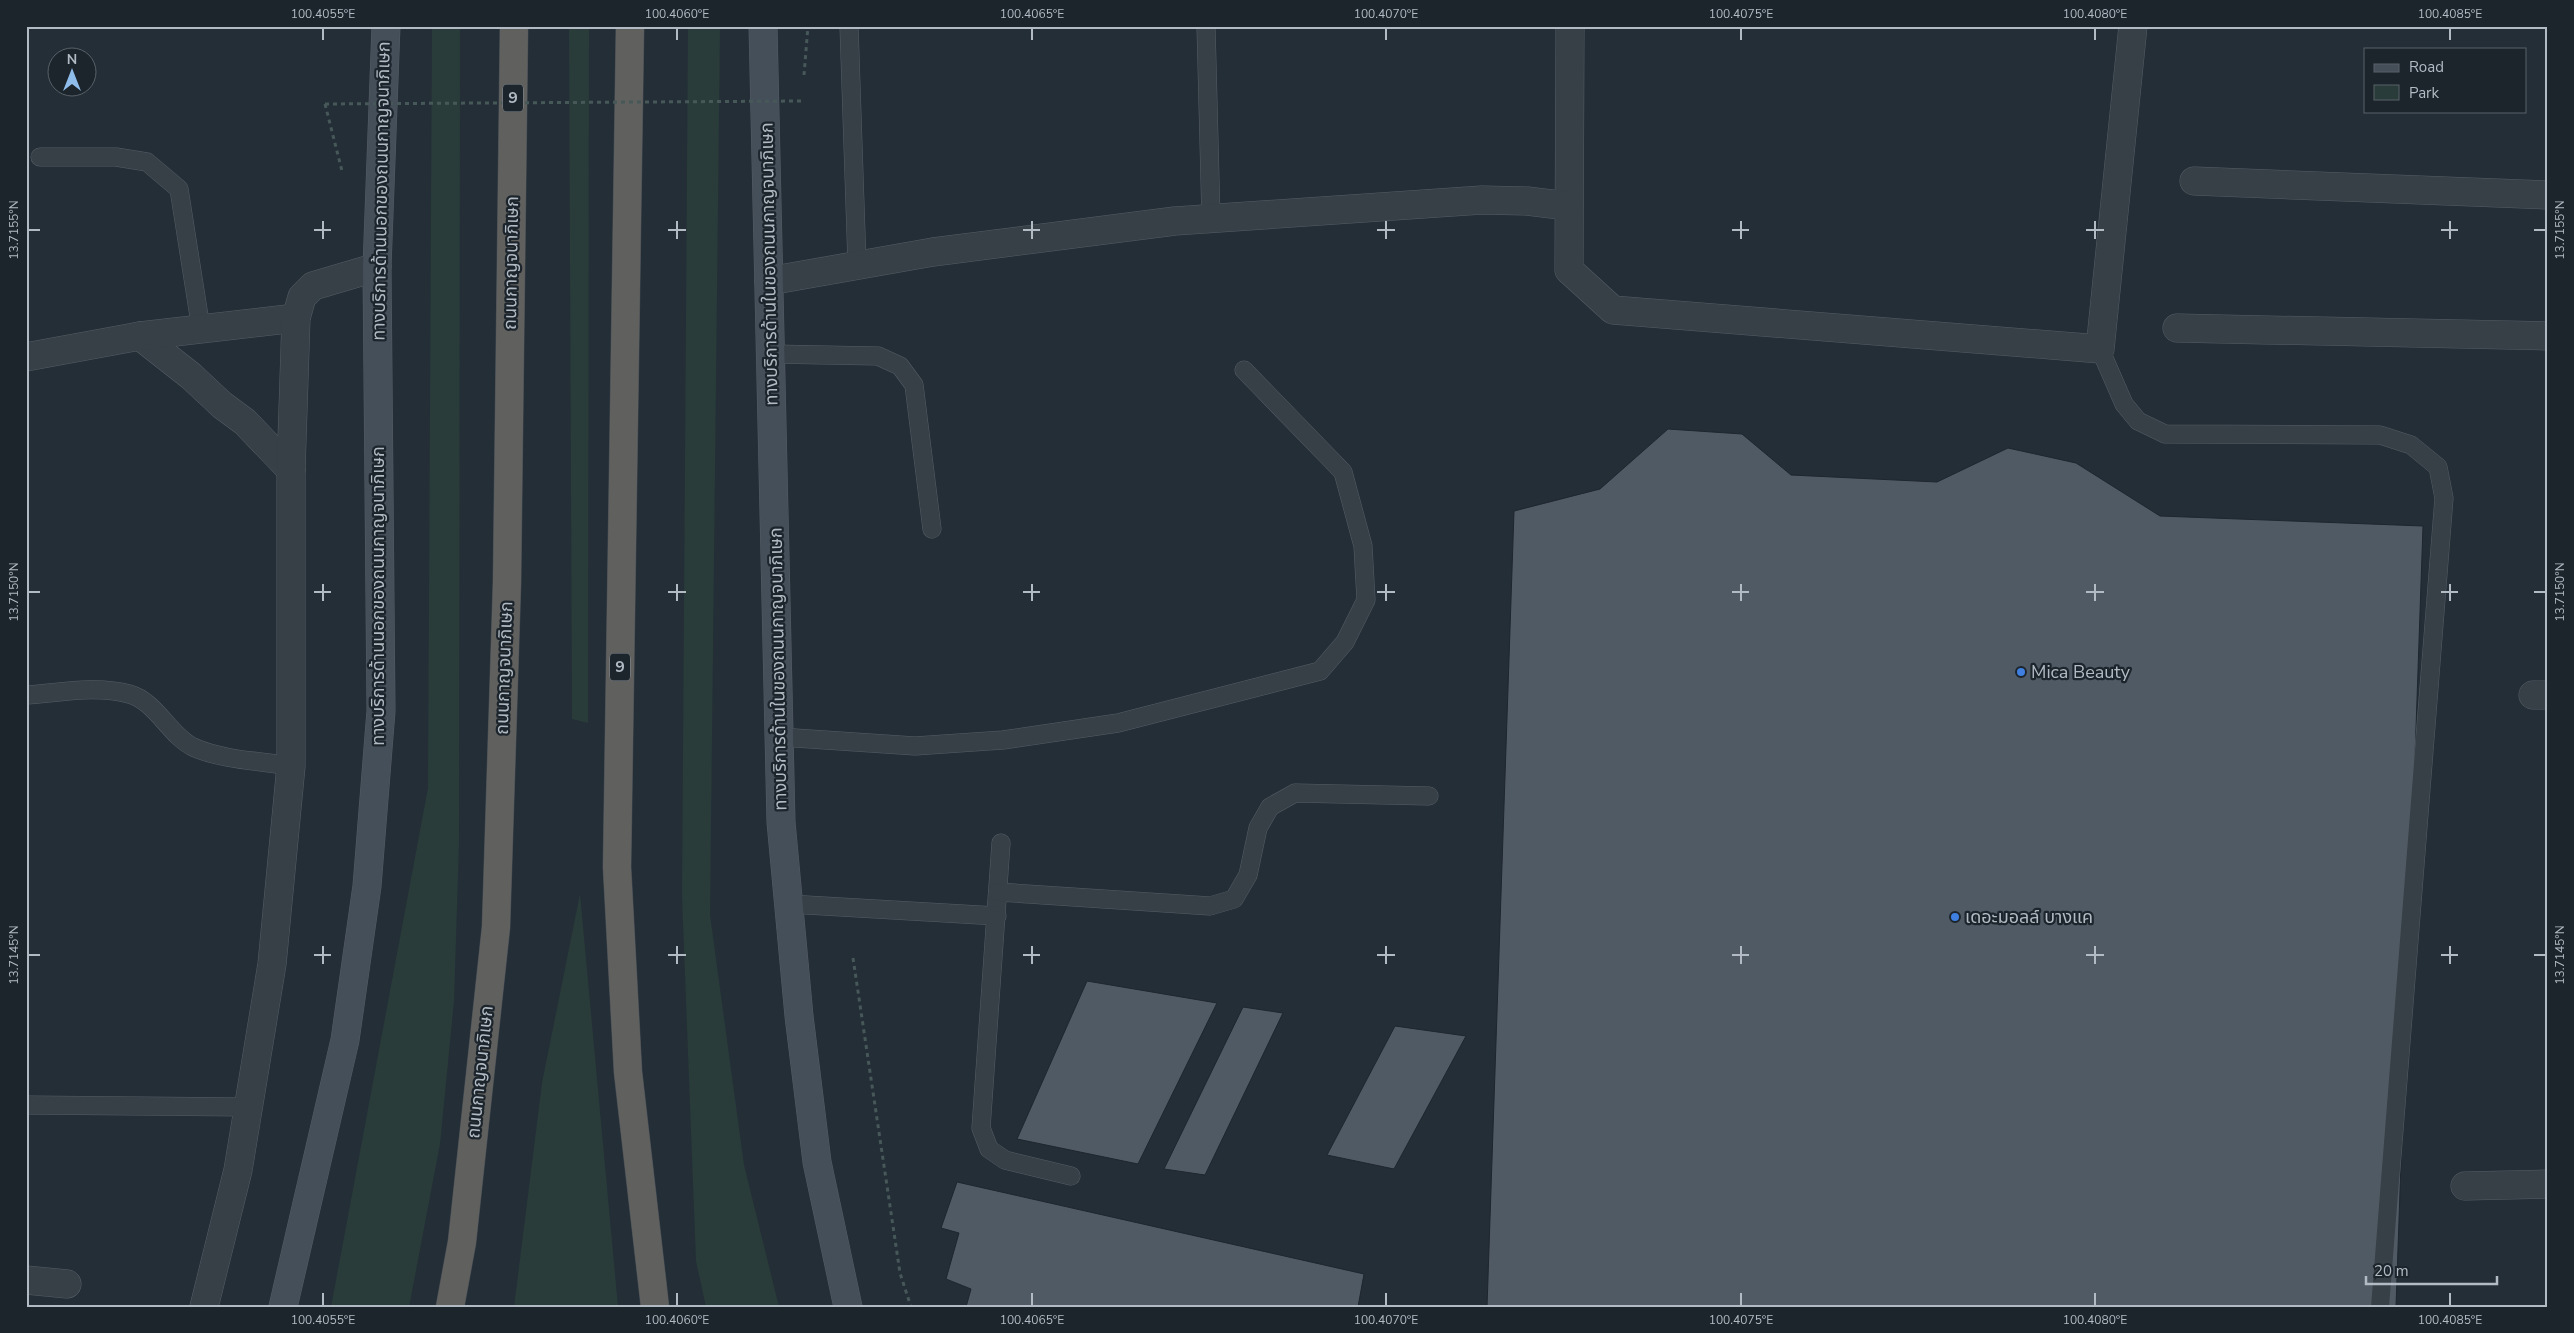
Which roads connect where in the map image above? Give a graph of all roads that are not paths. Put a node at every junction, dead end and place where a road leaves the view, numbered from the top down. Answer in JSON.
{"nodes":[{"id":1,"x":386,"y":26,"type":"edge"},
{"id":2,"x":514,"y":26,"type":"edge"},
{"id":3,"x":630,"y":26,"type":"edge"},
{"id":4,"x":763,"y":26,"type":"edge"},
{"id":5,"x":849,"y":26,"type":"edge"},
{"id":6,"x":1206,"y":26,"type":"edge"},
{"id":7,"x":1570,"y":26,"type":"edge"},
{"id":8,"x":2133,"y":26,"type":"edge"},
{"id":9,"x":40,"y":157,"type":"dead end"},
{"id":10,"x":2194,"y":181,"type":"dead end"},
{"id":11,"x":2548,"y":195,"type":"edge"},
{"id":12,"x":1568,"y":206,"type":"junction"},
{"id":13,"x":1211,"y":219,"type":"junction"},
{"id":14,"x":856,"y":264,"type":"junction"},
{"id":15,"x":376,"y":267,"type":"junction"},
{"id":16,"x":769,"y":281,"type":"junction"},
{"id":17,"x":296,"y":318,"type":"junction"},
{"id":18,"x":2177,"y":328,"type":"dead end"},
{"id":19,"x":201,"y":329,"type":"junction"},
{"id":20,"x":140,"y":336,"type":"junction"},
{"id":21,"x":2548,"y":336,"type":"edge"},
{"id":22,"x":2100,"y":349,"type":"junction"},
{"id":23,"x":771,"y":354,"type":"junction"},
{"id":24,"x":26,"y":357,"type":"edge"},
{"id":25,"x":1244,"y":370,"type":"dead end"},
{"id":26,"x":291,"y":470,"type":"junction"},
{"id":27,"x":932,"y":529,"type":"dead end"},
{"id":28,"x":26,"y":695,"type":"edge"},
{"id":29,"x":780,"y":737,"type":"junction"},
{"id":30,"x":291,"y":766,"type":"junction"},
{"id":31,"x":1429,"y":796,"type":"dead end"},
{"id":32,"x":1001,"y":843,"type":"dead end"},
{"id":33,"x":998,"y":892,"type":"junction"},
{"id":34,"x":789,"y":904,"type":"junction"},
{"id":35,"x":997,"y":916,"type":"junction"},
{"id":36,"x":26,"y":1105,"type":"edge"},
{"id":37,"x":248,"y":1107,"type":"junction"},
{"id":38,"x":1071,"y":1176,"type":"dead end"},
{"id":39,"x":2548,"y":1184,"type":"edge"},
{"id":40,"x":2465,"y":1186,"type":"dead end"},
{"id":41,"x":26,"y":1280,"type":"edge"},
{"id":42,"x":67,"y":1284,"type":"dead end"},
{"id":43,"x":204,"y":1307,"type":"edge"},
{"id":44,"x":283,"y":1307,"type":"edge"},
{"id":45,"x":450,"y":1307,"type":"edge"},
{"id":46,"x":655,"y":1307,"type":"edge"},
{"id":47,"x":848,"y":1307,"type":"edge"},
{"id":48,"x":2380,"y":1307,"type":"edge"}],
"edges":[{"from":1,"to":15,"type":"main road","name":"ทางบริการด้านนอกของถนนกาญจนาภิเษก"},
{"from":2,"to":45,"type":"highway","name":"ถนนกาญจนาภิเษก","number":"9"},
{"from":3,"to":46,"type":"highway","number":"9"},
{"from":4,"to":16,"type":"main road","name":"ทางบริการด้านในของถนนกาญจนาภิเษก"},
{"from":5,"to":14,"type":"lane"},
{"from":6,"to":13,"type":"lane"},
{"from":7,"to":12,"type":"street"},
{"from":8,"to":22,"type":"street"},
{"from":9,"to":19,"type":"lane"},
{"from":10,"to":11,"type":"street"},
{"from":12,"to":13,"type":"street"},
{"from":12,"to":22,"type":"street"},
{"from":13,"to":14,"type":"street"},
{"from":14,"to":16,"type":"street"},
{"from":15,"to":17,"type":"street"},
{"from":15,"to":44,"type":"main road","name":"ทางบริการด้านนอกของถนนกาญจนาภิเษก"},
{"from":16,"to":23,"type":"main road","name":"ทางบริการด้านในของถนนกาญจนาภิเษก"},
{"from":17,"to":19,"type":"street"},
{"from":17,"to":26,"type":"street"},
{"from":18,"to":21,"type":"street"},
{"from":19,"to":20,"type":"street"},
{"from":20,"to":24,"type":"street"},
{"from":20,"to":26,"type":"street"},
{"from":22,"to":48,"type":"lane"},
{"from":23,"to":27,"type":"lane"},
{"from":23,"to":29,"type":"main road","name":"ทางบริการด้านในของถนนกาญจนาภิเษก"},
{"from":25,"to":29,"type":"lane"},
{"from":26,"to":30,"type":"street"},
{"from":28,"to":30,"type":"lane"},
{"from":29,"to":34,"type":"main road","name":"ทางบริการด้านในของถนนกาญจนาภิเษก"},
{"from":30,"to":37,"type":"street"},
{"from":31,"to":33,"type":"lane"},
{"from":32,"to":33,"type":"lane"},
{"from":33,"to":35,"type":"lane"},
{"from":34,"to":35,"type":"lane"},
{"from":34,"to":47,"type":"main road","name":"ทางบริการด้านในของถนนกาญจนาภิเษก"},
{"from":35,"to":38,"type":"lane"},
{"from":36,"to":37,"type":"lane"},
{"from":37,"to":43,"type":"street"},
{"from":39,"to":40,"type":"street"},
{"from":41,"to":42,"type":"street"}]}
